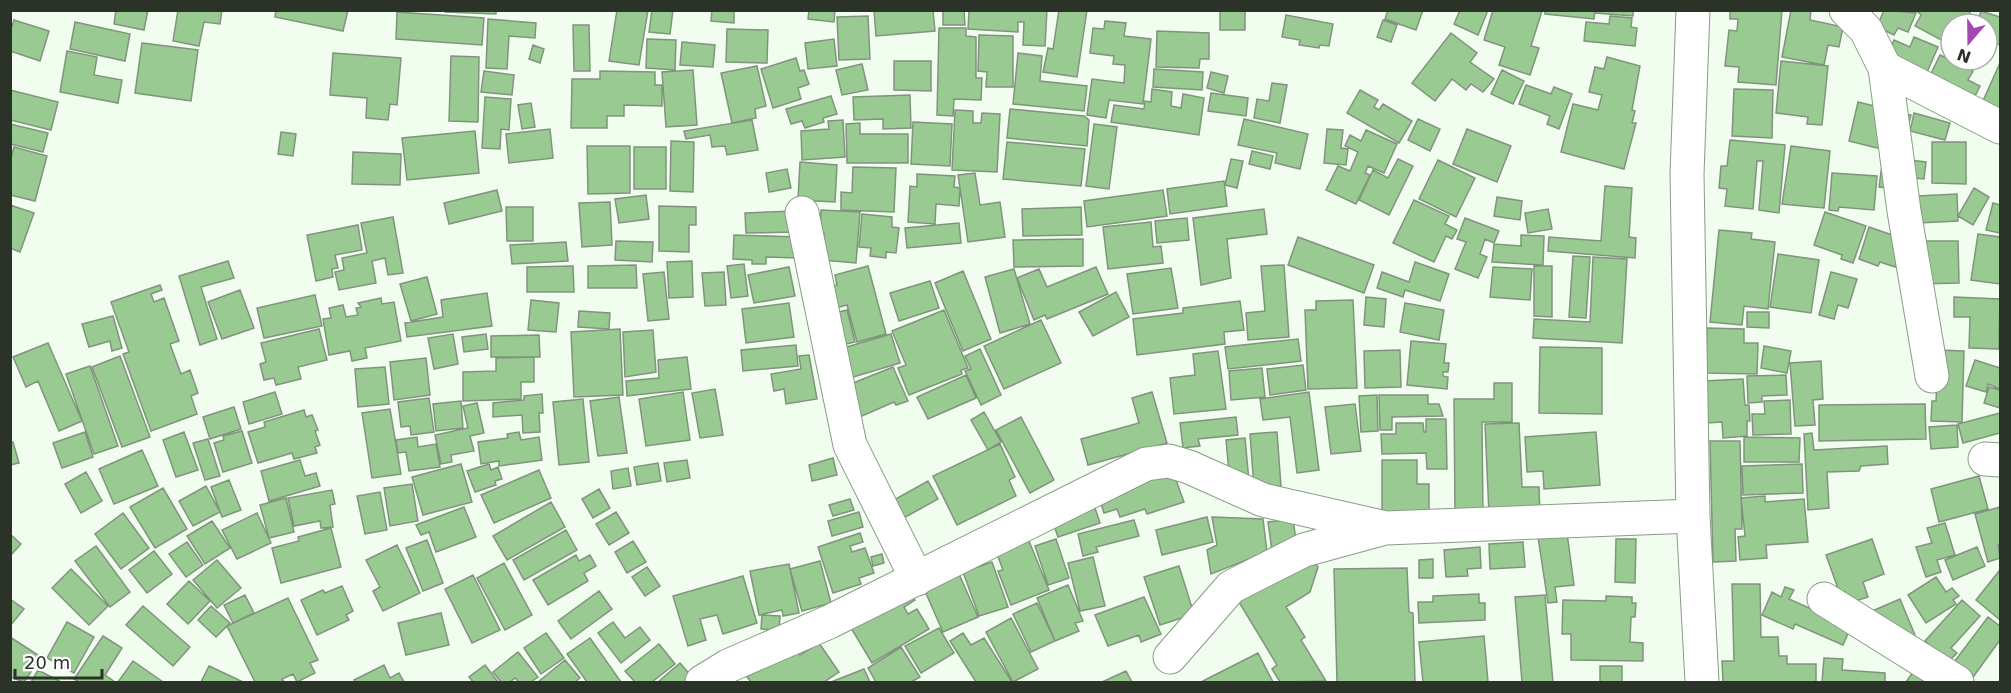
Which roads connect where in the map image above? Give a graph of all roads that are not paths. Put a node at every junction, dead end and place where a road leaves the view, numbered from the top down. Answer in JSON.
{"nodes":[{"id":1,"x":1693,"y":10,"type":"edge"},
{"id":2,"x":1863,"y":17,"type":"edge"},
{"id":3,"x":1886,"y":68,"type":"junction"},
{"id":4,"x":2001,"y":127,"type":"edge"},
{"id":5,"x":802,"y":213,"type":"dead end"},
{"id":6,"x":1932,"y":376,"type":"dead end"},
{"id":7,"x":1693,"y":516,"type":"junction"},
{"id":8,"x":1386,"y":528,"type":"junction"},
{"id":9,"x":917,"y":579,"type":"junction"},
{"id":10,"x":1824,"y":599,"type":"dead end"},
{"id":11,"x":1170,"y":657,"type":"dead end"},
{"id":12,"x":702,"y":682,"type":"edge"},
{"id":13,"x":1702,"y":682,"type":"edge"},
{"id":14,"x":1957,"y":682,"type":"edge"}],
"edges":[{"from":1,"to":7,"type":"street"},
{"from":2,"to":3,"type":"street"},
{"from":3,"to":4,"type":"street"},
{"from":3,"to":6,"type":"street"},
{"from":5,"to":9,"type":"street"},
{"from":7,"to":8,"type":"street"},
{"from":7,"to":13,"type":"street"},
{"from":8,"to":9,"type":"street"},
{"from":8,"to":11,"type":"street"},
{"from":9,"to":12,"type":"street"},
{"from":10,"to":14,"type":"street"}]}
